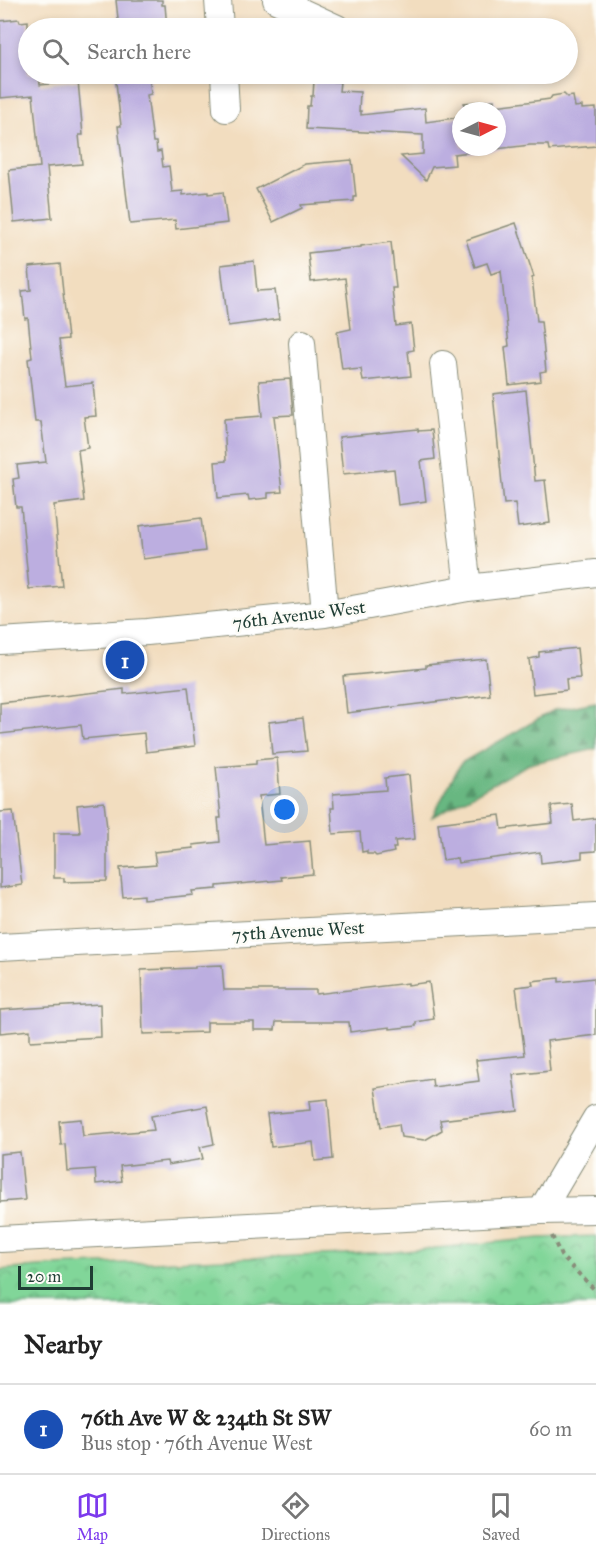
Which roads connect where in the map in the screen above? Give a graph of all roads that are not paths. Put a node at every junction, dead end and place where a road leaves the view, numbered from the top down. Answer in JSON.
{"nodes":[{"id":1,"x":218,"y":0,"type":"edge"},
{"id":2,"x":276,"y":0,"type":"edge"},
{"id":3,"x":219,"y":18,"type":"edge"},
{"id":4,"x":315,"y":18,"type":"edge"},
{"id":5,"x":225,"y":84,"type":"edge"},
{"id":6,"x":226,"y":109,"type":"dead end"},
{"id":7,"x":302,"y":343,"type":"dead end"},
{"id":8,"x":443,"y":364,"type":"dead end"},
{"id":9,"x":596,"y":573,"type":"edge"},
{"id":10,"x":468,"y":588,"type":"junction"},
{"id":11,"x":325,"y":614,"type":"junction"},
{"id":12,"x":0,"y":641,"type":"edge"},
{"id":13,"x":596,"y":916,"type":"edge"},
{"id":14,"x":0,"y":947,"type":"edge"},
{"id":15,"x":596,"y":1118,"type":"edge"},
{"id":16,"x":596,"y":1210,"type":"edge"},
{"id":17,"x":540,"y":1211,"type":"junction"},
{"id":18,"x":0,"y":1239,"type":"edge"}],
"edges":[{"from":1,"to":3,"type":"street"},
{"from":2,"to":4,"type":"street"},
{"from":5,"to":6,"type":"street"},
{"from":7,"to":11,"type":"street"},
{"from":8,"to":10,"type":"street"},
{"from":9,"to":10,"type":"street","name":"76th Avenue West"},
{"from":10,"to":11,"type":"street","name":"76th Avenue West"},
{"from":11,"to":12,"type":"street","name":"76th Avenue West"},
{"from":13,"to":14,"type":"street","name":"75th Avenue West"},
{"from":15,"to":17,"type":"street"},
{"from":16,"to":17,"type":"street"},
{"from":17,"to":18,"type":"street"}]}
